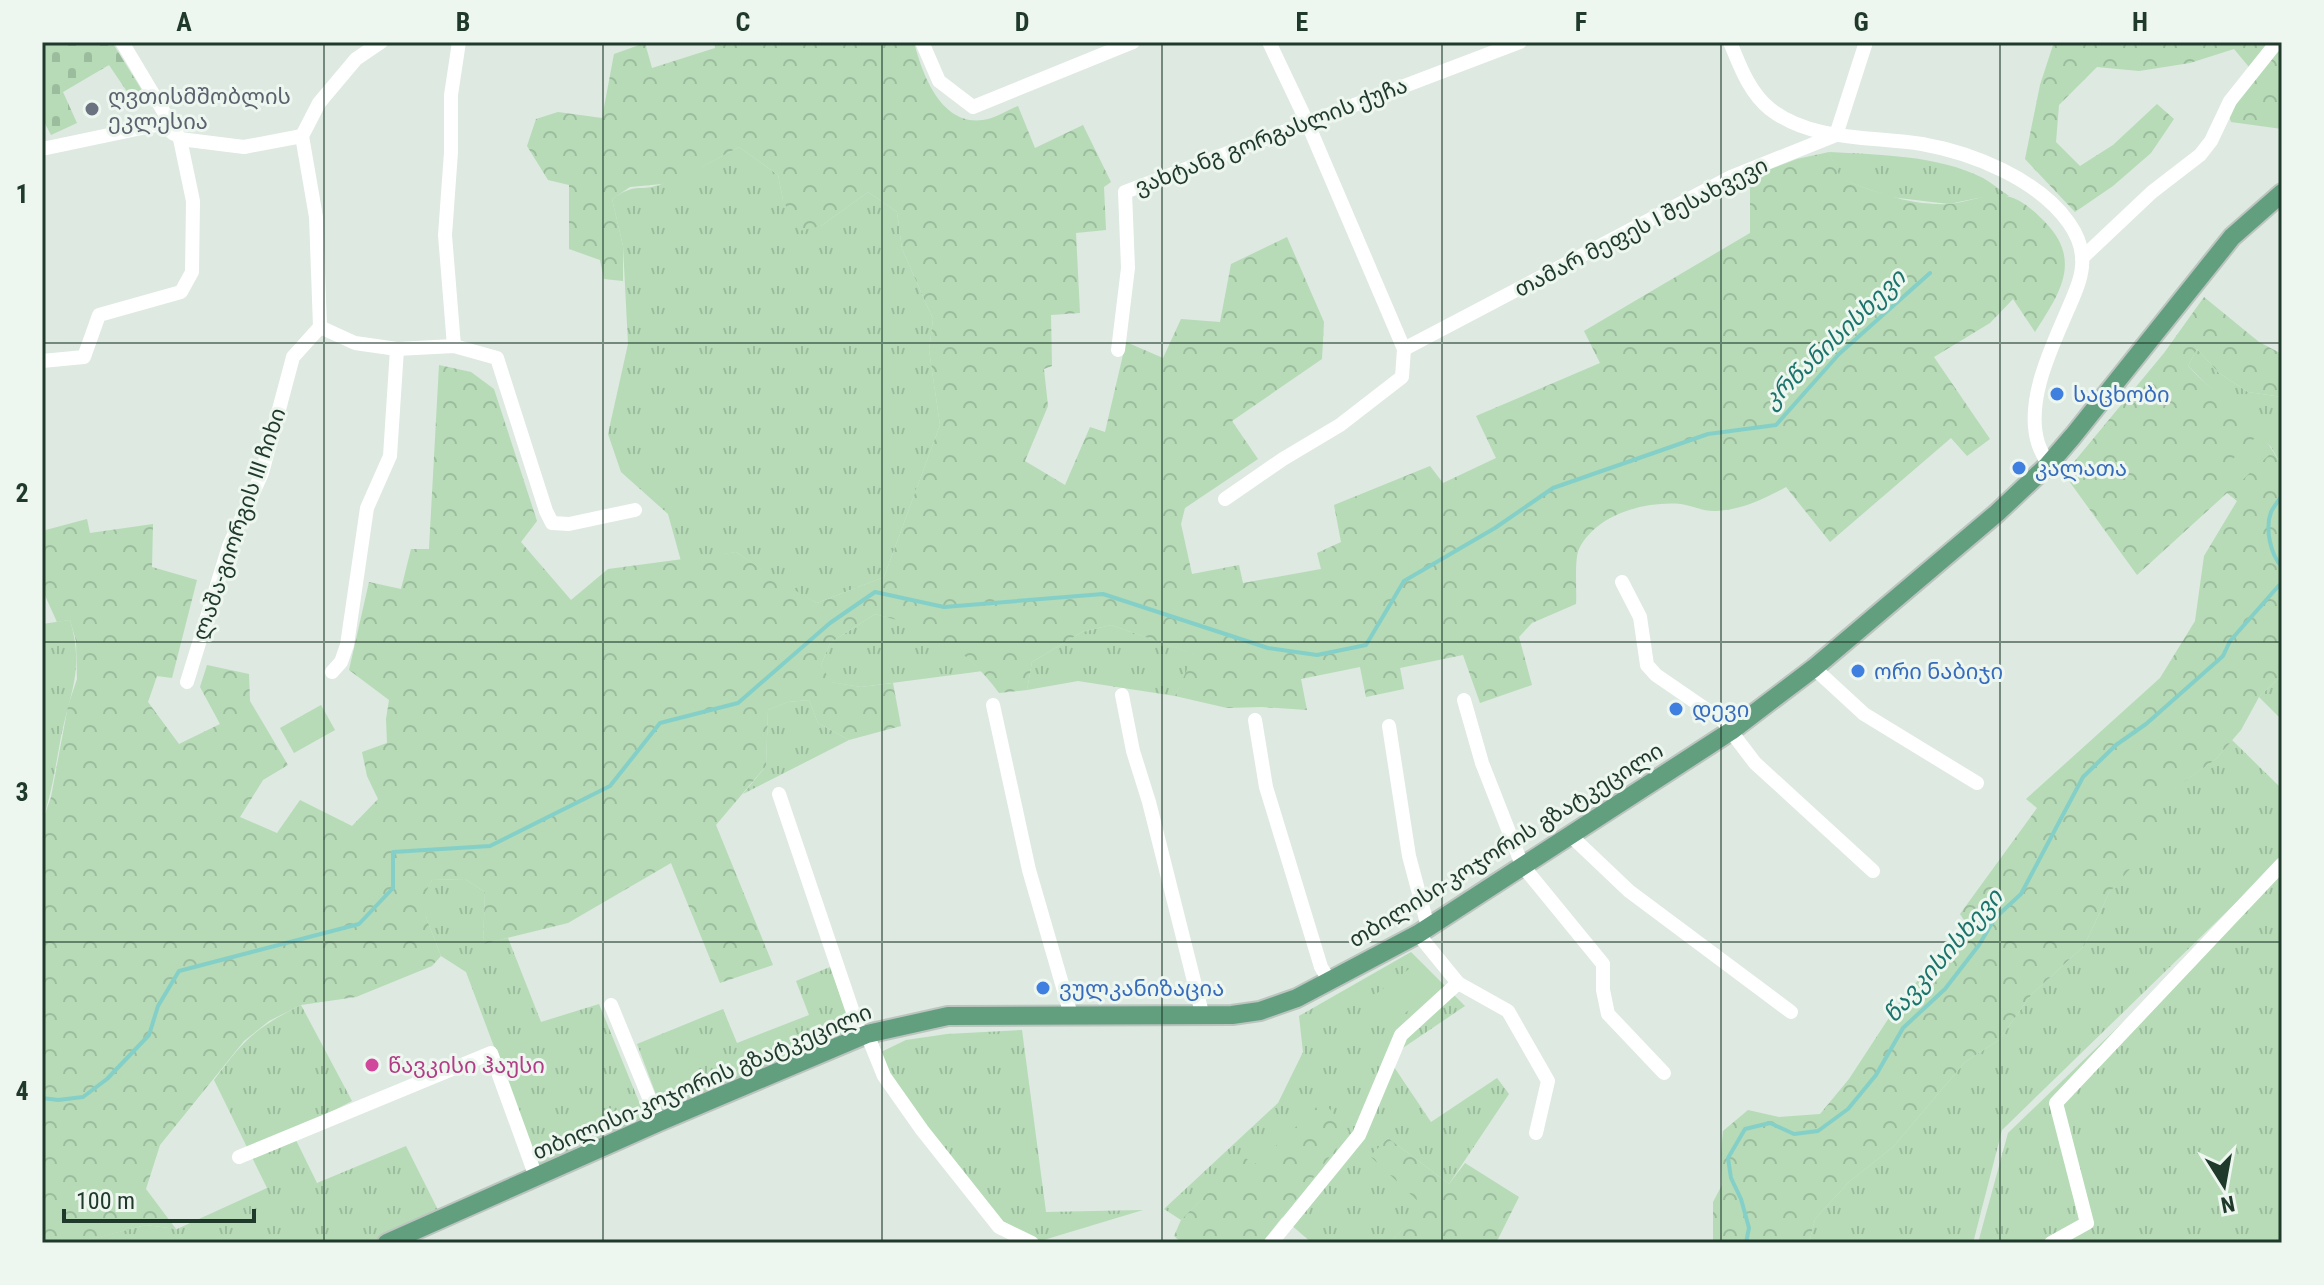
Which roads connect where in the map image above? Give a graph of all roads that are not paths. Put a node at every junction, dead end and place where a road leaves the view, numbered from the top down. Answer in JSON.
{"nodes":[{"id":1,"x":122,"y":42,"type":"edge"},
{"id":2,"x":381,"y":42,"type":"edge"},
{"id":3,"x":459,"y":42,"type":"edge"},
{"id":4,"x":922,"y":42,"type":"edge"},
{"id":5,"x":1133,"y":42,"type":"edge"},
{"id":6,"x":1269,"y":42,"type":"edge"},
{"id":7,"x":1520,"y":42,"type":"edge"},
{"id":8,"x":1730,"y":42,"type":"edge"},
{"id":9,"x":1866,"y":42,"type":"edge"},
{"id":10,"x":2277,"y":42,"type":"edge"},
{"id":11,"x":1307,"y":122,"type":"junction"},
{"id":12,"x":1836,"y":135,"type":"junction"},
{"id":13,"x":302,"y":136,"type":"junction"},
{"id":14,"x":180,"y":139,"type":"junction"},
{"id":15,"x":42,"y":149,"type":"edge"},
{"id":16,"x":2282,"y":193,"type":"edge"},
{"id":17,"x":2082,"y":258,"type":"junction"},
{"id":18,"x":320,"y":327,"type":"junction"},
{"id":19,"x":454,"y":346,"type":"junction"},
{"id":20,"x":397,"y":349,"type":"junction"},
{"id":21,"x":1404,"y":349,"type":"junction"},
{"id":22,"x":1118,"y":350,"type":"dead end"},
{"id":23,"x":42,"y":361,"type":"edge"},
{"id":24,"x":2048,"y":465,"type":"junction"},
{"id":25,"x":1225,"y":499,"type":"dead end"},
{"id":26,"x":635,"y":510,"type":"dead end"},
{"id":27,"x":1622,"y":582,"type":"dead end"},
{"id":28,"x":1814,"y":668,"type":"junction"},
{"id":29,"x":332,"y":672,"type":"dead end"},
{"id":30,"x":187,"y":682,"type":"dead end"},
{"id":31,"x":1122,"y":695,"type":"dead end"},
{"id":32,"x":1464,"y":700,"type":"dead end"},
{"id":33,"x":993,"y":705,"type":"dead end"},
{"id":34,"x":1255,"y":720,"type":"dead end"},
{"id":35,"x":1389,"y":726,"type":"dead end"},
{"id":36,"x":1731,"y":731,"type":"junction"},
{"id":37,"x":1977,"y":783,"type":"dead end"},
{"id":38,"x":779,"y":794,"type":"dead end"},
{"id":39,"x":1569,"y":834,"type":"junction"},
{"id":40,"x":2282,"y":864,"type":"edge"},
{"id":41,"x":1522,"y":865,"type":"junction"},
{"id":42,"x":1873,"y":871,"type":"dead end"},
{"id":43,"x":1423,"y":930,"type":"junction"},
{"id":44,"x":1330,"y":982,"type":"junction"},
{"id":45,"x":1458,"y":983,"type":"junction"},
{"id":46,"x":611,"y":1005,"type":"dead end"},
{"id":47,"x":1791,"y":1012,"type":"dead end"},
{"id":48,"x":1071,"y":1015,"type":"junction"},
{"id":49,"x":1203,"y":1017,"type":"junction"},
{"id":50,"x":864,"y":1035,"type":"junction"},
{"id":51,"x":1664,"y":1073,"type":"dead end"},
{"id":52,"x":659,"y":1122,"type":"junction"},
{"id":53,"x":1536,"y":1133,"type":"dead end"},
{"id":54,"x":239,"y":1157,"type":"dead end"},
{"id":55,"x":536,"y":1177,"type":"junction"},
{"id":56,"x":387,"y":1243,"type":"edge"},
{"id":57,"x":1032,"y":1243,"type":"edge"},
{"id":58,"x":1271,"y":1243,"type":"edge"},
{"id":59,"x":2051,"y":1243,"type":"edge"}],
"edges":[{"from":1,"to":14,"type":"street"},
{"from":2,"to":13,"type":"street"},
{"from":3,"to":19,"type":"street"},
{"from":4,"to":5,"type":"street"},
{"from":6,"to":11,"type":"street"},
{"from":7,"to":11,"type":"street","name":"ვახტანგ გორგასლის ქუჩა"},
{"from":8,"to":12,"type":"street"},
{"from":9,"to":12,"type":"street"},
{"from":10,"to":17,"type":"street"},
{"from":11,"to":21,"type":"street"},
{"from":11,"to":22,"type":"street","name":"ვახტანგ გორგასლის ქუჩა"},
{"from":12,"to":17,"type":"street"},
{"from":12,"to":21,"type":"street","name":"თამარ მეფეს I შესახვევი"},
{"from":13,"to":14,"type":"street"},
{"from":13,"to":18,"type":"street"},
{"from":14,"to":15,"type":"street"},
{"from":14,"to":23,"type":"street"},
{"from":16,"to":24,"type":"main road","name":"თბილისი-კოჯორის გზატკეცილი"},
{"from":17,"to":24,"type":"street"},
{"from":18,"to":20,"type":"street"},
{"from":18,"to":30,"type":"street","name":"ლაშა-გიორგის III ჩიხი"},
{"from":19,"to":20,"type":"street"},
{"from":19,"to":26,"type":"street"},
{"from":20,"to":29,"type":"street"},
{"from":21,"to":25,"type":"street"},
{"from":24,"to":28,"type":"main road","name":"თბილისი-კოჯორის გზატკეცილი"},
{"from":27,"to":36,"type":"street"},
{"from":28,"to":36,"type":"main road","name":"თბილისი-კოჯორის გზატკეცილი"},
{"from":28,"to":37,"type":"street"},
{"from":31,"to":49,"type":"street"},
{"from":32,"to":41,"type":"street"},
{"from":33,"to":48,"type":"street"},
{"from":34,"to":44,"type":"street"},
{"from":35,"to":43,"type":"street"},
{"from":36,"to":39,"type":"main road","name":"თბილისი-კოჯორის გზატკეცილი"},
{"from":36,"to":42,"type":"street"},
{"from":38,"to":50,"type":"street"},
{"from":39,"to":41,"type":"main road","name":"თბილისი-კოჯორის გზატკეცილი"},
{"from":39,"to":47,"type":"street"},
{"from":40,"to":59,"type":"street"},
{"from":41,"to":43,"type":"main road","name":"თბილისი-კოჯორის გზატკეცილი"},
{"from":41,"to":51,"type":"street"},
{"from":43,"to":44,"type":"main road","name":"თბილისი-კოჯორის გზატკეცილი"},
{"from":43,"to":45,"type":"street"},
{"from":44,"to":49,"type":"main road","name":"თბილისი-კოჯორის გზატკეცილი"},
{"from":45,"to":53,"type":"street"},
{"from":45,"to":58,"type":"street"},
{"from":46,"to":52,"type":"street"},
{"from":48,"to":49,"type":"main road","name":"თბილისი-კოჯორის გზატკეცილი"},
{"from":48,"to":50,"type":"main road","name":"თბილისი-კოჯორის გზატკეცილი"},
{"from":50,"to":52,"type":"main road","name":"თბილისი-კოჯორის გზატკეცილი"},
{"from":50,"to":57,"type":"street"},
{"from":52,"to":55,"type":"main road","name":"თბილისი-კოჯორის გზატკეცილი"},
{"from":54,"to":55,"type":"street"},
{"from":55,"to":56,"type":"main road","name":"თბილისი-კოჯორის გზატკეცილი"}]}
